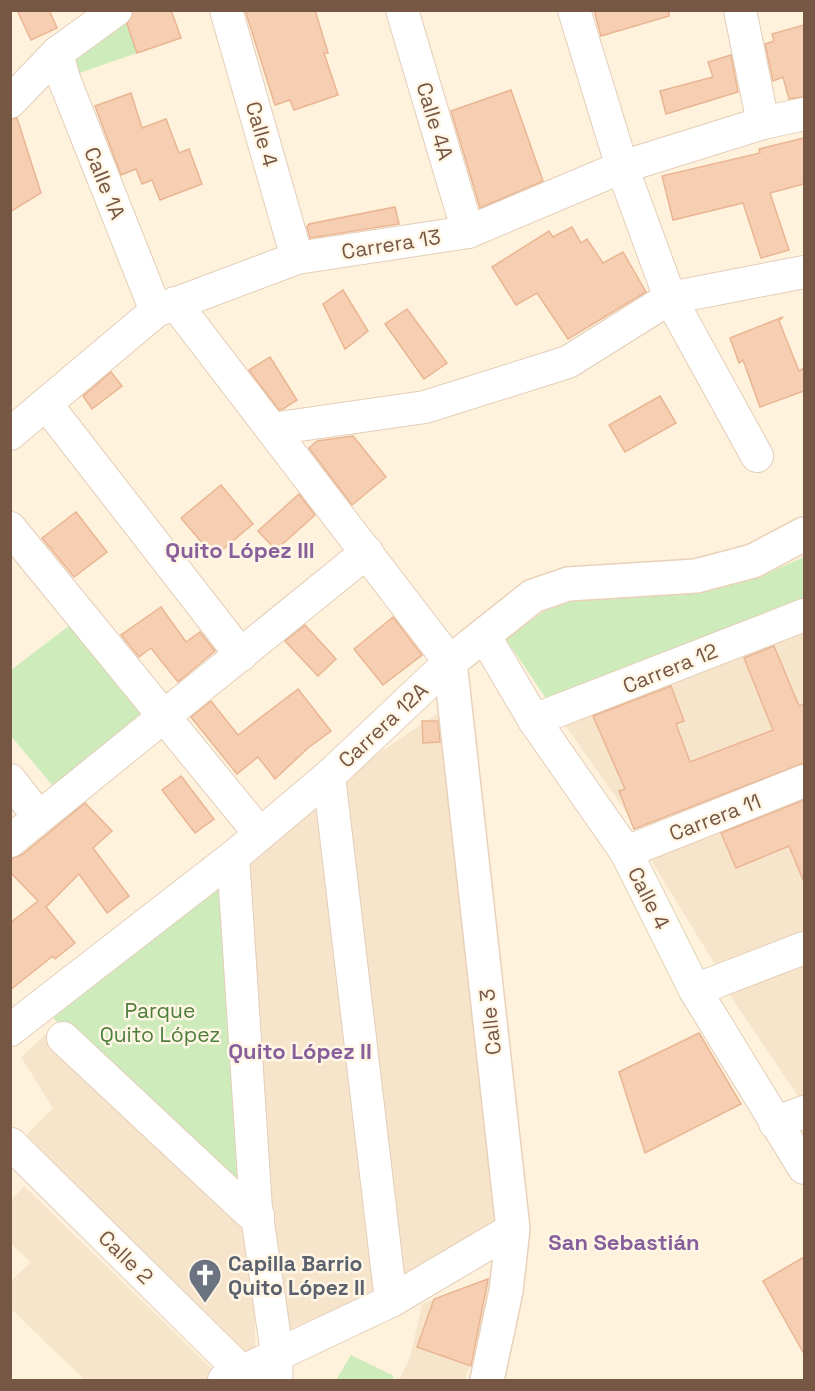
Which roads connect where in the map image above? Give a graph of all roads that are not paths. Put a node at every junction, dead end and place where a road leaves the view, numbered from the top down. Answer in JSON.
{"nodes":[{"id":1,"x":226,"y":10,"type":"edge"},
{"id":2,"x":402,"y":10,"type":"edge"},
{"id":3,"x":574,"y":10,"type":"edge"},
{"id":4,"x":740,"y":10,"type":"edge"},
{"id":5,"x":112,"y":12,"type":"edge"},
{"id":6,"x":57,"y":53,"type":"junction"},
{"id":7,"x":10,"y":102,"type":"edge"},
{"id":8,"x":804,"y":114,"type":"edge"},
{"id":9,"x":763,"y":123,"type":"junction"},
{"id":10,"x":622,"y":167,"type":"junction"},
{"id":11,"x":468,"y":232,"type":"junction"},
{"id":12,"x":297,"y":258,"type":"junction"},
{"id":13,"x":801,"y":281,"type":"edge"},
{"id":14,"x":670,"y":298,"type":"junction"},
{"id":15,"x":166,"y":307,"type":"junction"},
{"id":16,"x":46,"y":404,"type":"junction"},
{"id":17,"x":272,"y":429,"type":"junction"},
{"id":18,"x":10,"y":434,"type":"edge"},
{"id":19,"x":757,"y":456,"type":"dead end"},
{"id":20,"x":10,"y":528,"type":"edge"},
{"id":21,"x":804,"y":534,"type":"edge"},
{"id":22,"x":367,"y":552,"type":"junction"},
{"id":23,"x":804,"y":615,"type":"edge"},
{"id":24,"x":484,"y":635,"type":"junction"},
{"id":25,"x":241,"y":654,"type":"junction"},
{"id":26,"x":450,"y":662,"type":"junction"},
{"id":27,"x":164,"y":716,"type":"junction"},
{"id":28,"x":534,"y":720,"type":"junction"},
{"id":29,"x":328,"y":776,"type":"junction"},
{"id":30,"x":10,"y":780,"type":"edge"},
{"id":31,"x":804,"y":782,"type":"edge"},
{"id":32,"x":39,"y":817,"type":"junction"},
{"id":33,"x":260,"y":834,"type":"junction"},
{"id":34,"x":10,"y":841,"type":"edge"},
{"id":35,"x":626,"y":852,"type":"junction"},
{"id":36,"x":233,"y":857,"type":"junction"},
{"id":37,"x":804,"y":948,"type":"edge"},
{"id":38,"x":695,"y":990,"type":"junction"},
{"id":39,"x":10,"y":1029,"type":"edge"},
{"id":40,"x":63,"y":1038,"type":"dead end"},
{"id":41,"x":804,"y":1112,"type":"edge"},
{"id":42,"x":775,"y":1124,"type":"junction"},
{"id":43,"x":10,"y":1144,"type":"edge"},
{"id":44,"x":804,"y":1168,"type":"edge"},
{"id":45,"x":258,"y":1215,"type":"junction"},
{"id":46,"x":513,"y":1229,"type":"junction"},
{"id":47,"x":391,"y":1301,"type":"junction"},
{"id":48,"x":277,"y":1366,"type":"edge"},
{"id":49,"x":232,"y":1376,"type":"edge"},
{"id":50,"x":487,"y":1380,"type":"edge"}],
"edges":[{"from":1,"to":12,"type":"street","name":"Calle 4"},
{"from":2,"to":11,"type":"street","name":"Calle 4A"},
{"from":3,"to":10,"type":"street"},
{"from":4,"to":9,"type":"street"},
{"from":5,"to":6,"type":"street"},
{"from":6,"to":7,"type":"street"},
{"from":6,"to":15,"type":"street","name":"Calle 1A"},
{"from":8,"to":9,"type":"street","name":"Carrera 13"},
{"from":9,"to":10,"type":"street","name":"Carrera 13"},
{"from":10,"to":11,"type":"street","name":"Carrera 13"},
{"from":10,"to":14,"type":"street"},
{"from":11,"to":12,"type":"street","name":"Carrera 13"},
{"from":12,"to":15,"type":"street","name":"Carrera 13"},
{"from":13,"to":14,"type":"street"},
{"from":14,"to":17,"type":"street"},
{"from":14,"to":19,"type":"street"},
{"from":15,"to":16,"type":"street","name":"Carrera 13"},
{"from":15,"to":17,"type":"street","name":"Calle 1A"},
{"from":16,"to":18,"type":"street","name":"Carrera 13"},
{"from":16,"to":25,"type":"street"},
{"from":17,"to":22,"type":"street","name":"Calle 1A"},
{"from":20,"to":27,"type":"street"},
{"from":21,"to":24,"type":"street","name":"Carrera 12A"},
{"from":22,"to":25,"type":"street"},
{"from":22,"to":26,"type":"street","name":"Calle 1A"},
{"from":23,"to":28,"type":"street","name":"Carrera 12"},
{"from":24,"to":26,"type":"street","name":"Carrera 12A"},
{"from":24,"to":28,"type":"street","name":"Calle 4"},
{"from":25,"to":27,"type":"street"},
{"from":26,"to":29,"type":"street","name":"Carrera 12A"},
{"from":26,"to":46,"type":"street","name":"Calle 3"},
{"from":27,"to":32,"type":"street"},
{"from":27,"to":33,"type":"street"},
{"from":28,"to":35,"type":"street","name":"Calle 4"},
{"from":29,"to":33,"type":"street","name":"Carrera 12A"},
{"from":29,"to":47,"type":"street"},
{"from":30,"to":32,"type":"street"},
{"from":31,"to":35,"type":"street","name":"Carrera 11"},
{"from":32,"to":34,"type":"street"},
{"from":33,"to":36,"type":"street","name":"Carrera 12A"},
{"from":35,"to":38,"type":"street","name":"Calle 4"},
{"from":36,"to":39,"type":"street","name":"Carrera 12A"},
{"from":36,"to":45,"type":"street"},
{"from":37,"to":38,"type":"street"},
{"from":38,"to":42,"type":"street","name":"Calle 4"},
{"from":40,"to":45,"type":"street"},
{"from":41,"to":42,"type":"street"},
{"from":42,"to":44,"type":"street","name":"Calle 4"},
{"from":43,"to":49,"type":"street","name":"Calle 2"},
{"from":45,"to":48,"type":"street"},
{"from":46,"to":47,"type":"street"},
{"from":46,"to":50,"type":"street","name":"Calle 3"},
{"from":47,"to":48,"type":"street"},
{"from":48,"to":49,"type":"street"}]}
